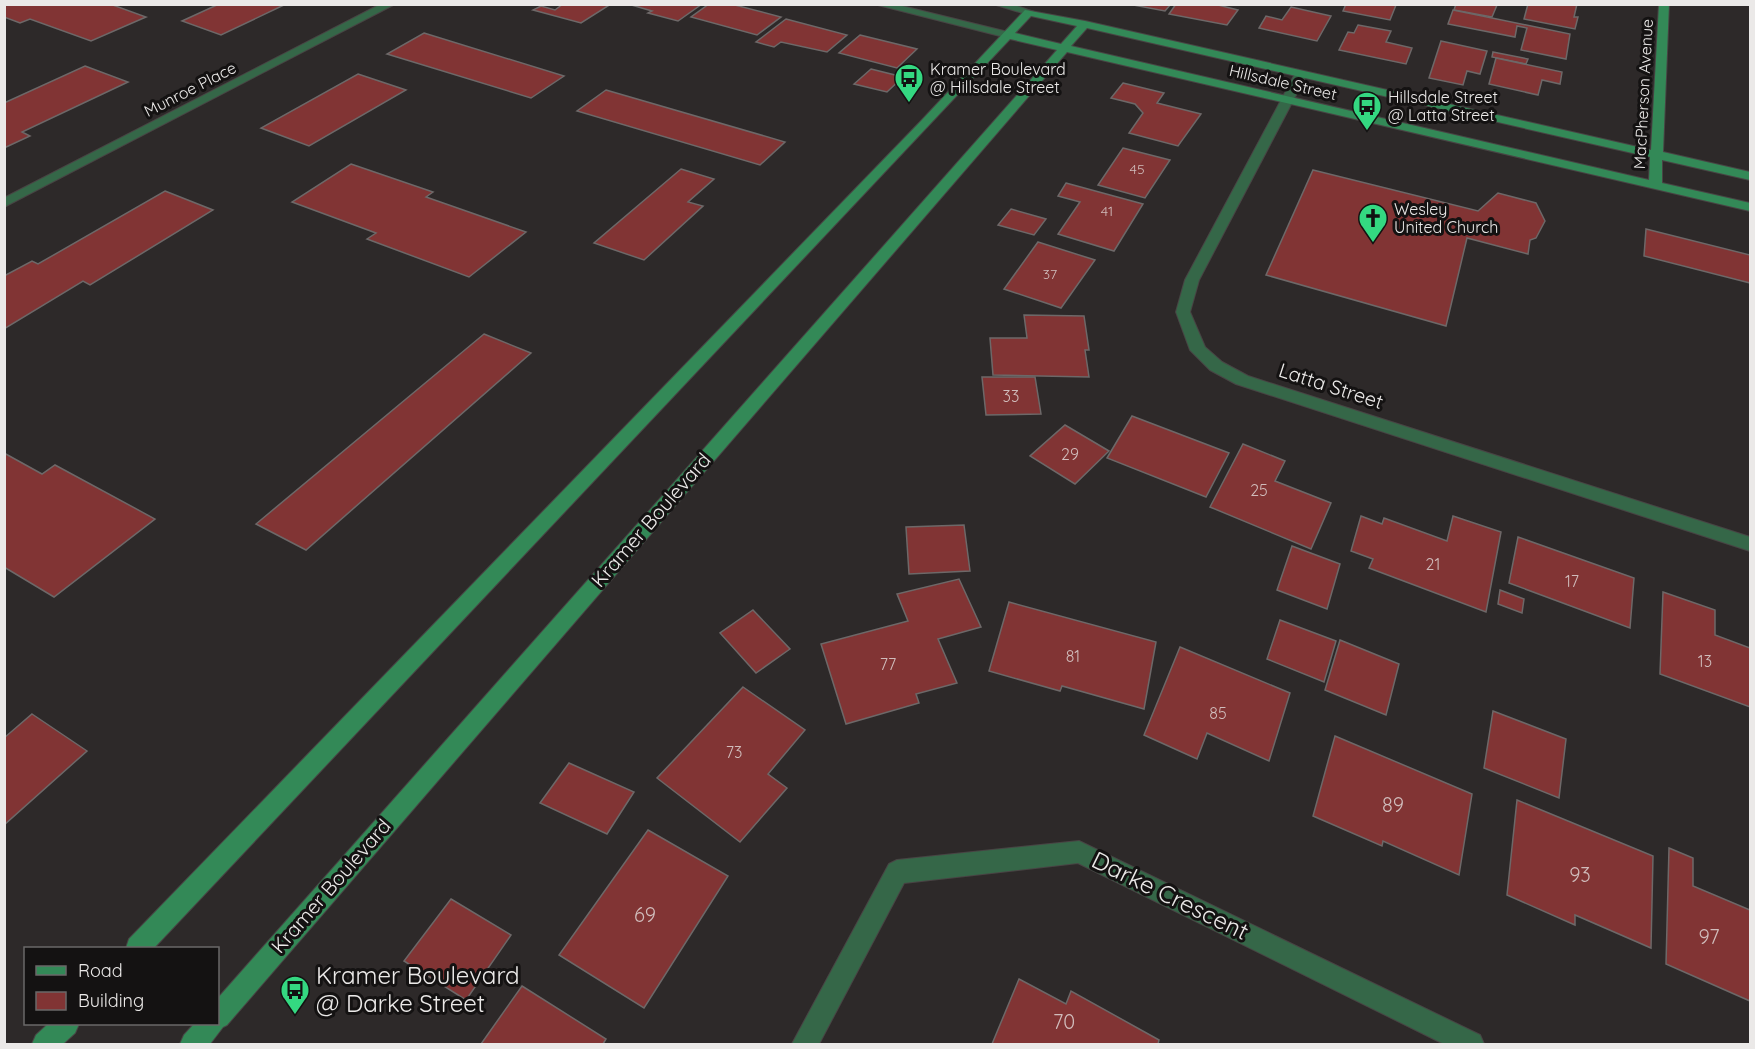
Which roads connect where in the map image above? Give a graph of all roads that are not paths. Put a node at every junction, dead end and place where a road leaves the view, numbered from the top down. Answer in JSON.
{"nodes":[{"id":1,"x":390,"y":4,"type":"edge"},
{"id":2,"x":879,"y":4,"type":"edge"},
{"id":3,"x":999,"y":4,"type":"edge"},
{"id":4,"x":1664,"y":4,"type":"edge"},
{"id":5,"x":1029,"y":12,"type":"junction"},
{"id":6,"x":1085,"y":24,"type":"junction"},
{"id":7,"x":1008,"y":35,"type":"junction"},
{"id":8,"x":1064,"y":49,"type":"junction"},
{"id":9,"x":1301,"y":74,"type":"junction"},
{"id":10,"x":1287,"y":100,"type":"junction"},
{"id":11,"x":1657,"y":155,"type":"junction"},
{"id":12,"x":1750,"y":176,"type":"edge"},
{"id":13,"x":1655,"y":184,"type":"junction"},
{"id":14,"x":4,"y":203,"type":"edge"},
{"id":15,"x":1750,"y":207,"type":"edge"},
{"id":16,"x":1750,"y":544,"type":"edge"},
{"id":17,"x":139,"y":947,"type":"edge"},
{"id":18,"x":219,"y":1015,"type":"edge"},
{"id":19,"x":64,"y":1025,"type":"edge"},
{"id":20,"x":209,"y":1025,"type":"edge"},
{"id":21,"x":45,"y":1044,"type":"edge"},
{"id":22,"x":193,"y":1044,"type":"edge"},
{"id":23,"x":805,"y":1044,"type":"edge"},
{"id":24,"x":1471,"y":1044,"type":"edge"}],
"edges":[{"from":1,"to":14,"type":"street","name":"Munroe Place"},
{"from":2,"to":7,"type":"street","name":"Hillsdale Street"},
{"from":3,"to":5,"type":"street","name":"Hillsdale Street"},
{"from":4,"to":11,"type":"street","name":"MacPherson Avenue"},
{"from":5,"to":6,"type":"street","name":"Hillsdale Street"},
{"from":5,"to":7,"type":"street"},
{"from":6,"to":8,"type":"street","name":"Kramer Boulevard"},
{"from":6,"to":9,"type":"street","name":"Hillsdale Street"},
{"from":7,"to":8,"type":"street","name":"Hillsdale Street"},
{"from":7,"to":17,"type":"street"},
{"from":8,"to":10,"type":"street","name":"Hillsdale Street"},
{"from":8,"to":18,"type":"street","name":"Kramer Boulevard"},
{"from":9,"to":10,"type":"street","name":"Latta Street"},
{"from":9,"to":11,"type":"street","name":"Hillsdale Street"},
{"from":10,"to":13,"type":"street","name":"Hillsdale Street"},
{"from":10,"to":16,"type":"street","name":"Latta Street"},
{"from":11,"to":12,"type":"street","name":"Hillsdale Street"},
{"from":11,"to":13,"type":"street","name":"MacPherson Avenue"},
{"from":13,"to":15,"type":"street","name":"Hillsdale Street"},
{"from":19,"to":21,"type":"street"},
{"from":20,"to":22,"type":"street"},
{"from":23,"to":24,"type":"street","name":"Darke Crescent"}]}
